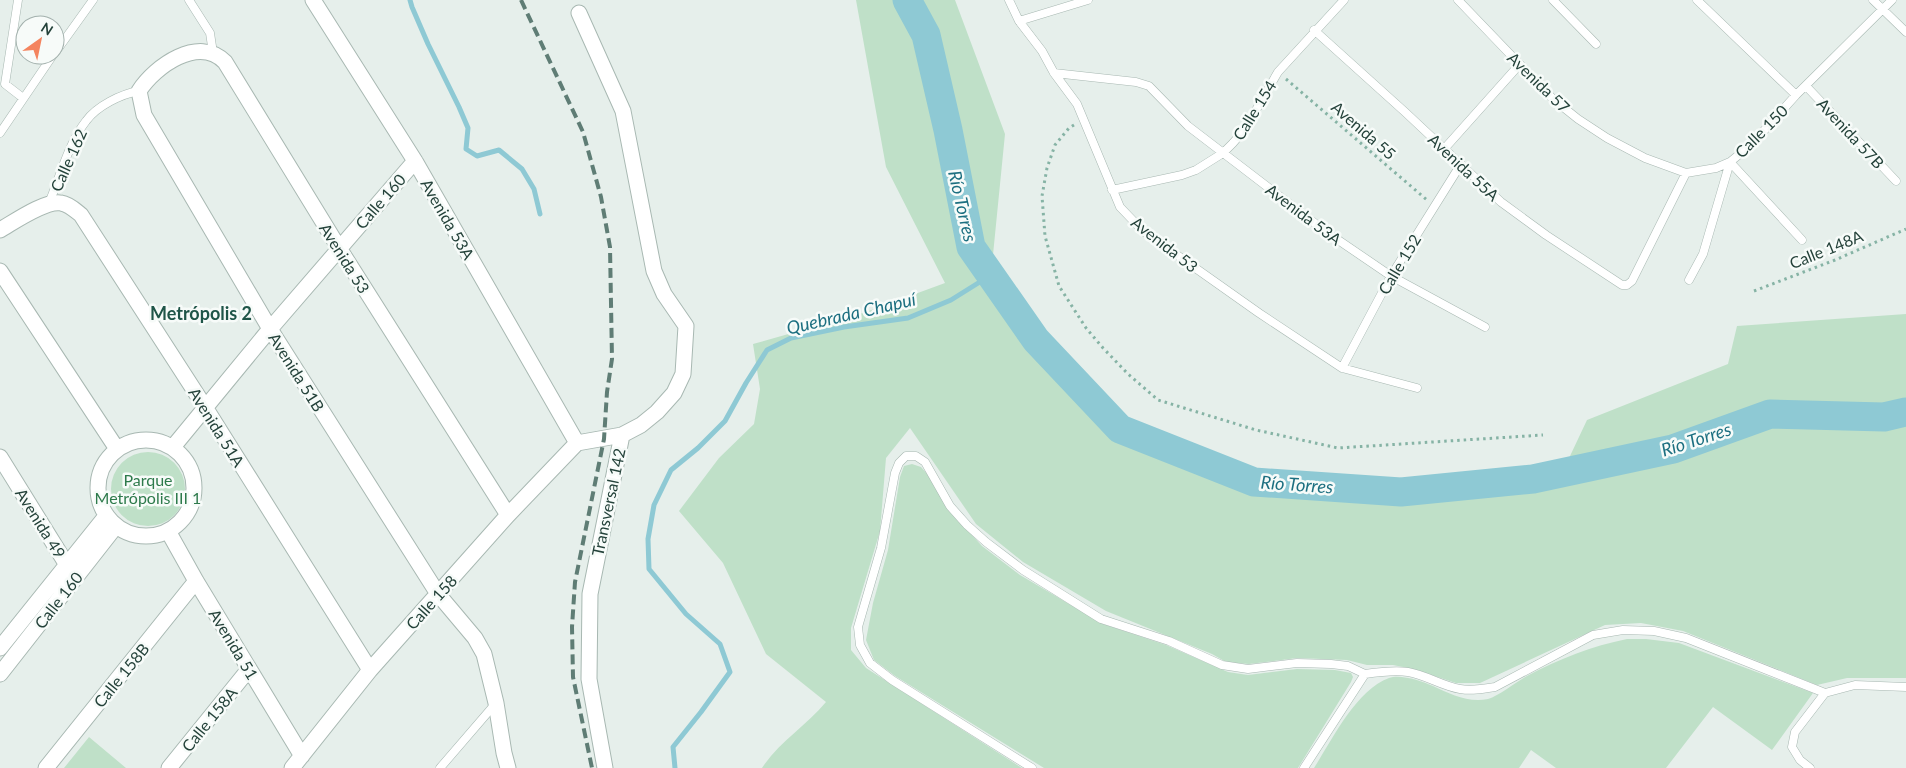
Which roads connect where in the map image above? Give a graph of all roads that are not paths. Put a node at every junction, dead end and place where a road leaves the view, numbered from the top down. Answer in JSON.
{"nodes":[{"id":1,"x":18,"y":0,"type":"edge"},
{"id":2,"x":93,"y":0,"type":"edge"},
{"id":3,"x":190,"y":0,"type":"edge"},
{"id":4,"x":313,"y":0,"type":"edge"},
{"id":5,"x":1009,"y":0,"type":"edge"},
{"id":6,"x":1088,"y":0,"type":"edge"},
{"id":7,"x":1344,"y":0,"type":"edge"},
{"id":8,"x":1458,"y":0,"type":"edge"},
{"id":9,"x":1553,"y":0,"type":"edge"},
{"id":10,"x":1697,"y":0,"type":"edge"},
{"id":11,"x":1874,"y":0,"type":"edge"},
{"id":12,"x":1892,"y":0,"type":"edge"},
{"id":13,"x":1068,"y":3,"type":"edge"},
{"id":14,"x":1884,"y":10,"type":"junction"},
{"id":15,"x":579,"y":13,"type":"dead end"},
{"id":16,"x":1019,"y":21,"type":"junction"},
{"id":17,"x":1314,"y":30,"type":"junction"},
{"id":18,"x":1906,"y":32,"type":"edge"},
{"id":19,"x":65,"y":39,"type":"edge"},
{"id":20,"x":1596,"y":44,"type":"dead end"},
{"id":21,"x":213,"y":53,"type":"junction"},
{"id":22,"x":1520,"y":64,"type":"junction"},
{"id":23,"x":46,"y":65,"type":"edge"},
{"id":24,"x":1054,"y":73,"type":"junction"},
{"id":25,"x":1806,"y":86,"type":"junction"},
{"id":26,"x":140,"y":91,"type":"junction"},
{"id":27,"x":1796,"y":95,"type":"junction"},
{"id":28,"x":23,"y":98,"type":"junction"},
{"id":29,"x":0,"y":133,"type":"edge"},
{"id":30,"x":1444,"y":148,"type":"junction"},
{"id":31,"x":1223,"y":153,"type":"junction"},
{"id":32,"x":415,"y":161,"type":"junction"},
{"id":33,"x":1730,"y":162,"type":"junction"},
{"id":34,"x":1461,"y":164,"type":"junction"},
{"id":35,"x":1686,"y":173,"type":"junction"},
{"id":36,"x":1896,"y":181,"type":"dead end"},
{"id":37,"x":1112,"y":190,"type":"junction"},
{"id":38,"x":50,"y":203,"type":"junction"},
{"id":39,"x":0,"y":230,"type":"edge"},
{"id":40,"x":1802,"y":240,"type":"dead end"},
{"id":41,"x":338,"y":248,"type":"junction"},
{"id":42,"x":0,"y":271,"type":"edge"},
{"id":43,"x":1391,"y":276,"type":"junction"},
{"id":44,"x":1688,"y":280,"type":"dead end"},
{"id":45,"x":1486,"y":327,"type":"dead end"},
{"id":46,"x":270,"y":329,"type":"junction"},
{"id":47,"x":1342,"y":368,"type":"junction"},
{"id":48,"x":1417,"y":388,"type":"dead end"},
{"id":49,"x":205,"y":407,"type":"junction"},
{"id":50,"x":622,"y":435,"type":"junction"},
{"id":51,"x":577,"y":443,"type":"junction"},
{"id":52,"x":173,"y":447,"type":"junction"},
{"id":53,"x":117,"y":449,"type":"junction"},
{"id":54,"x":0,"y":457,"type":"edge"},
{"id":55,"x":508,"y":515,"type":"junction"},
{"id":56,"x":111,"y":521,"type":"junction"},
{"id":57,"x":168,"y":532,"type":"junction"},
{"id":58,"x":67,"y":565,"type":"junction"},
{"id":59,"x":196,"y":581,"type":"junction"},
{"id":60,"x":438,"y":594,"type":"junction"},
{"id":61,"x":0,"y":648,"type":"edge"},
{"id":62,"x":249,"y":669,"type":"junction"},
{"id":63,"x":370,"y":670,"type":"junction"},
{"id":64,"x":0,"y":674,"type":"edge"},
{"id":65,"x":1365,"y":674,"type":"junction"},
{"id":66,"x":1906,"y":687,"type":"edge"},
{"id":67,"x":1825,"y":693,"type":"junction"},
{"id":68,"x":496,"y":703,"type":"junction"},
{"id":69,"x":297,"y":762,"type":"edge"},
{"id":70,"x":46,"y":768,"type":"edge"},
{"id":71,"x":169,"y":768,"type":"edge"},
{"id":72,"x":440,"y":768,"type":"edge"},
{"id":73,"x":508,"y":768,"type":"edge"},
{"id":74,"x":605,"y":768,"type":"edge"},
{"id":75,"x":1032,"y":768,"type":"edge"},
{"id":76,"x":1304,"y":768,"type":"edge"},
{"id":77,"x":1810,"y":768,"type":"edge"}],
"edges":[{"from":1,"to":28,"type":"lane"},
{"from":2,"to":19,"type":"lane"},
{"from":3,"to":21,"type":"lane"},
{"from":4,"to":32,"type":"street","name":"Avenida 53A"},
{"from":5,"to":16,"type":"lane","name":"Avenida 53"},
{"from":6,"to":13,"type":"lane"},
{"from":7,"to":17,"type":"lane","name":"Calle 154"},
{"from":8,"to":22,"type":"lane","name":"Avenida 57"},
{"from":9,"to":20,"type":"lane"},
{"from":10,"to":27,"type":"lane","name":"Avenida 57B"},
{"from":11,"to":14,"type":"lane"},
{"from":12,"to":14,"type":"lane","name":"Calle 150"},
{"from":13,"to":16,"type":"lane"},
{"from":14,"to":18,"type":"lane"},
{"from":14,"to":25,"type":"lane","name":"Calle 150"},
{"from":15,"to":50,"type":"street","name":"Transversal 142"},
{"from":16,"to":24,"type":"lane","name":"Avenida 53"},
{"from":17,"to":30,"type":"lane","name":"Avenida 55A"},
{"from":17,"to":31,"type":"lane","name":"Calle 154"},
{"from":21,"to":26,"type":"street"},
{"from":21,"to":41,"type":"street","name":"Avenida 53"},
{"from":22,"to":30,"type":"lane"},
{"from":22,"to":35,"type":"lane","name":"Avenida 57"},
{"from":23,"to":28,"type":"lane"},
{"from":24,"to":31,"type":"lane","name":"Avenida 53A"},
{"from":24,"to":37,"type":"lane","name":"Avenida 53"},
{"from":25,"to":27,"type":"lane","name":"Calle 150"},
{"from":25,"to":36,"type":"lane","name":"Avenida 57B"},
{"from":26,"to":38,"type":"lane","name":"Calle 162"},
{"from":26,"to":46,"type":"street","name":"Avenida 51B"},
{"from":27,"to":33,"type":"lane","name":"Calle 150"},
{"from":28,"to":29,"type":"lane"},
{"from":30,"to":34,"type":"lane","name":"Avenida 55A"},
{"from":31,"to":37,"type":"lane","name":"Calle 154"},
{"from":31,"to":43,"type":"lane","name":"Avenida 53A"},
{"from":32,"to":41,"type":"street","name":"Calle 160"},
{"from":32,"to":51,"type":"street","name":"Avenida 53A"},
{"from":33,"to":35,"type":"lane","name":"Calle 150"},
{"from":33,"to":40,"type":"lane"},
{"from":33,"to":44,"type":"lane"},
{"from":34,"to":35,"type":"lane","name":"Avenida 55A"},
{"from":34,"to":43,"type":"lane","name":"Calle 152"},
{"from":37,"to":47,"type":"lane","name":"Avenida 53"},
{"from":38,"to":39,"type":"street","name":"Calle 162"},
{"from":38,"to":49,"type":"street","name":"Avenida 51A"},
{"from":41,"to":46,"type":"street","name":"Calle 160"},
{"from":41,"to":55,"type":"street","name":"Avenida 53"},
{"from":42,"to":53,"type":"street"},
{"from":43,"to":45,"type":"lane","name":"Avenida 53A"},
{"from":43,"to":47,"type":"lane","name":"Calle 152"},
{"from":46,"to":49,"type":"street","name":"Calle 160"},
{"from":46,"to":60,"type":"street","name":"Avenida 51B"},
{"from":47,"to":48,"type":"lane","name":"Avenida 53"},
{"from":49,"to":52,"type":"street","name":"Calle 160"},
{"from":49,"to":63,"type":"street","name":"Avenida 51A"},
{"from":50,"to":51,"type":"street"},
{"from":50,"to":74,"type":"street","name":"Transversal 142"},
{"from":51,"to":55,"type":"street","name":"Calle 158"},
{"from":52,"to":53,"type":"street"},
{"from":52,"to":57,"type":"street"},
{"from":53,"to":56,"type":"street"},
{"from":54,"to":58,"type":"street","name":"Avenida 49"},
{"from":55,"to":60,"type":"street","name":"Calle 158"},
{"from":56,"to":57,"type":"street"},
{"from":56,"to":58,"type":"street","name":"Calle 160"},
{"from":56,"to":64,"type":"street","name":"Calle 160"},
{"from":57,"to":59,"type":"street","name":"Avenida 51"},
{"from":58,"to":61,"type":"street","name":"Calle 160"},
{"from":59,"to":62,"type":"street","name":"Avenida 51"},
{"from":59,"to":70,"type":"street","name":"Calle 158B"},
{"from":60,"to":63,"type":"street","name":"Calle 158"},
{"from":60,"to":68,"type":"street","name":"Avenida 51B"},
{"from":62,"to":69,"type":"street","name":"Avenida 51"},
{"from":62,"to":71,"type":"street","name":"Calle 158A"},
{"from":63,"to":69,"type":"street","name":"Calle 158"},
{"from":65,"to":67,"type":"lane"},
{"from":65,"to":75,"type":"lane"},
{"from":65,"to":76,"type":"lane"},
{"from":66,"to":67,"type":"lane"},
{"from":67,"to":77,"type":"lane"},
{"from":68,"to":72,"type":"lane"},
{"from":68,"to":73,"type":"street","name":"Avenida 51B"}]}
